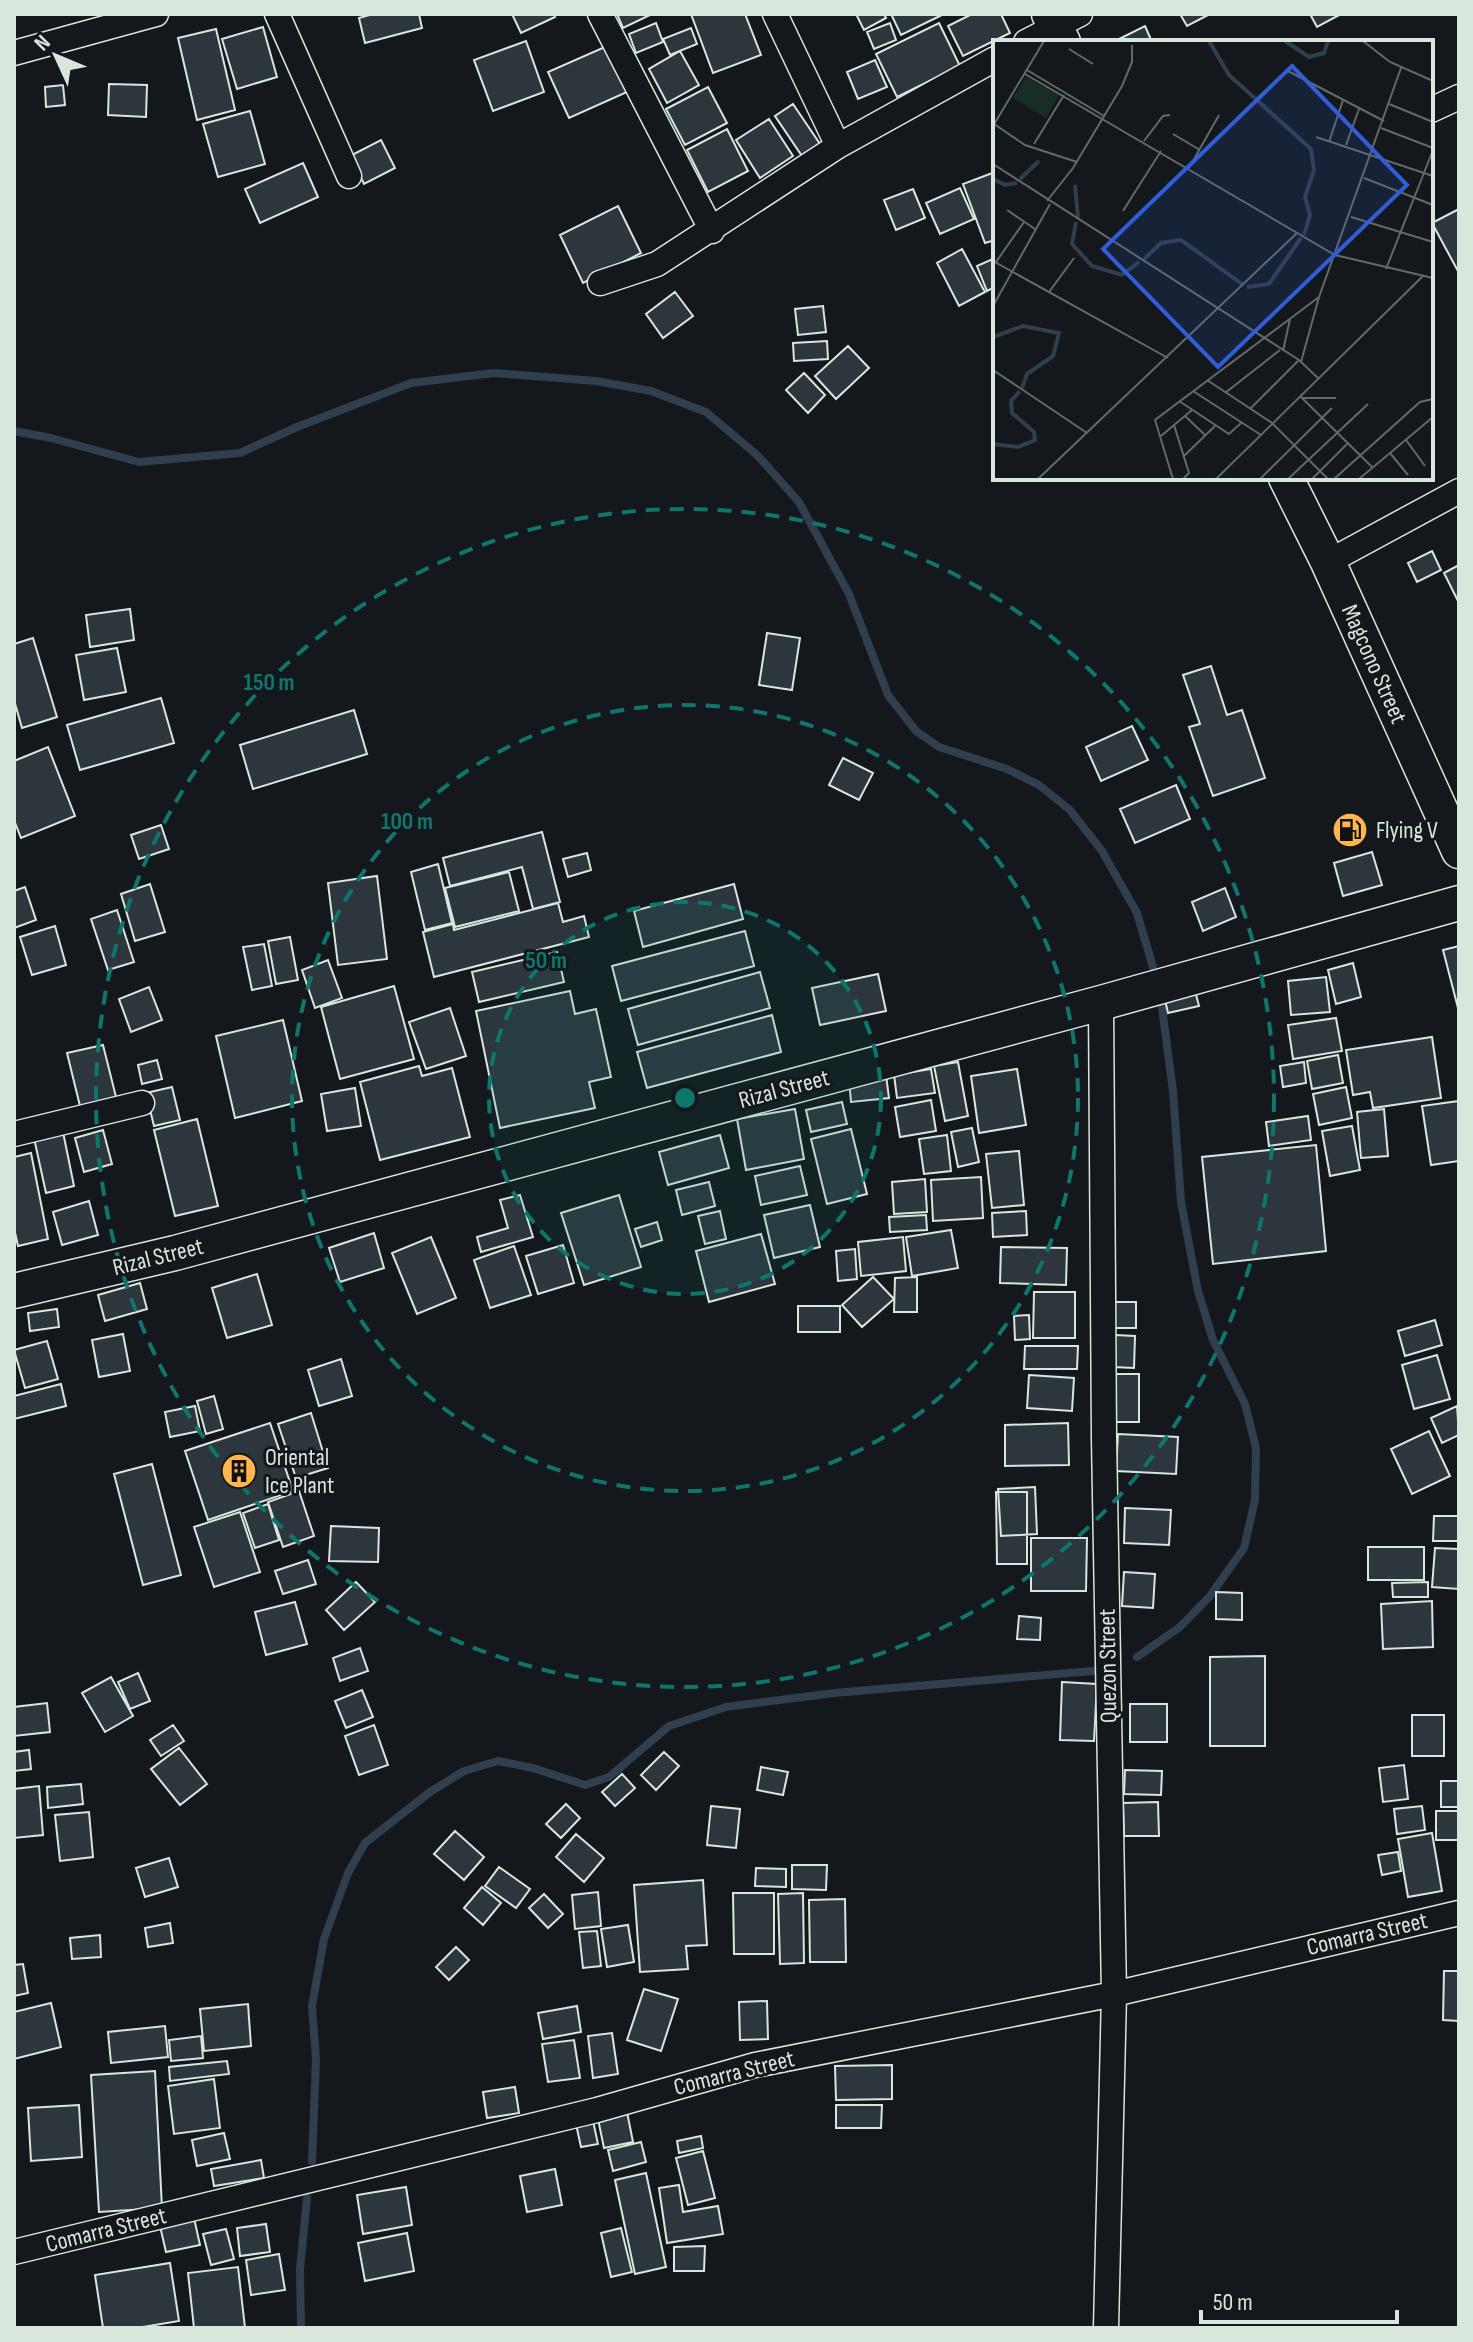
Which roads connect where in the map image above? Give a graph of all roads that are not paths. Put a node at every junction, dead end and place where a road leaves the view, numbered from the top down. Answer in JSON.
{"nodes":[{"id":1,"x":156,"y":14,"type":"edge"},
{"id":2,"x":277,"y":14,"type":"edge"},
{"id":3,"x":600,"y":14,"type":"edge"},
{"id":4,"x":775,"y":14,"type":"edge"},
{"id":5,"x":14,"y":53,"type":"edge"},
{"id":6,"x":993,"y":60,"type":"edge"},
{"id":7,"x":1459,"y":97,"type":"edge"},
{"id":8,"x":1433,"y":109,"type":"edge"},
{"id":9,"x":838,"y":146,"type":"junction"},
{"id":10,"x":349,"y":176,"type":"dead end"},
{"id":11,"x":712,"y":231,"type":"junction"},
{"id":12,"x":600,"y":283,"type":"dead end"},
{"id":13,"x":1287,"y":480,"type":"edge"},
{"id":14,"x":1459,"y":491,"type":"edge"},
{"id":15,"x":1328,"y":562,"type":"junction"},
{"id":16,"x":1459,"y":851,"type":"edge"},
{"id":17,"x":1459,"y":903,"type":"edge"},
{"id":18,"x":1101,"y":1003,"type":"junction"},
{"id":19,"x":142,"y":1103,"type":"dead end"},
{"id":20,"x":14,"y":1134,"type":"edge"},
{"id":21,"x":14,"y":1291,"type":"edge"},
{"id":22,"x":1459,"y":1913,"type":"edge"},
{"id":23,"x":1114,"y":1994,"type":"junction"},
{"id":24,"x":14,"y":2252,"type":"edge"},
{"id":25,"x":1106,"y":2328,"type":"edge"}],
"edges":[{"from":1,"to":5,"type":"street"},
{"from":2,"to":10,"type":"street"},
{"from":3,"to":11,"type":"street"},
{"from":4,"to":9,"type":"street"},
{"from":6,"to":9,"type":"street"},
{"from":7,"to":8,"type":"street"},
{"from":9,"to":11,"type":"street"},
{"from":11,"to":12,"type":"street"},
{"from":13,"to":15,"type":"street","name":"Magcono Street"},
{"from":14,"to":15,"type":"street"},
{"from":15,"to":16,"type":"street","name":"Magcono Street"},
{"from":17,"to":18,"type":"street","name":"Rizal Street"},
{"from":18,"to":21,"type":"street","name":"Rizal Street"},
{"from":18,"to":23,"type":"street","name":"Quezon Street"},
{"from":19,"to":20,"type":"street"},
{"from":22,"to":23,"type":"street","name":"Comarra Street"},
{"from":23,"to":24,"type":"street","name":"Comarra Street"},
{"from":23,"to":25,"type":"street","name":"Quezon Street"}]}
